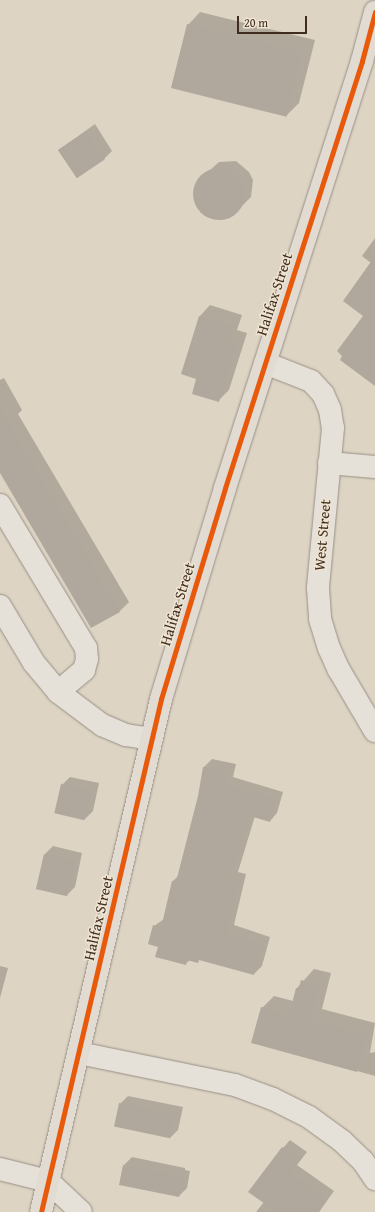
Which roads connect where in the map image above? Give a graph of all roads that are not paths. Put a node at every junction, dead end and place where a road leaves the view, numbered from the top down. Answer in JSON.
{"nodes":[{"id":1,"x":375,"y":12,"type":"edge"},
{"id":2,"x":264,"y":363,"type":"junction"},
{"id":3,"x":329,"y":463,"type":"junction"},
{"id":4,"x":375,"y":467,"type":"edge"},
{"id":5,"x":0,"y":505,"type":"edge"},
{"id":6,"x":0,"y":606,"type":"edge"},
{"id":7,"x":58,"y":692,"type":"junction"},
{"id":8,"x":375,"y":731,"type":"edge"},
{"id":9,"x":152,"y":739,"type":"junction"},
{"id":10,"x":79,"y":1053,"type":"junction"},
{"id":11,"x":0,"y":1168,"type":"edge"},
{"id":12,"x":375,"y":1179,"type":"edge"},
{"id":13,"x":48,"y":1181,"type":"junction"},
{"id":14,"x":41,"y":1212,"type":"edge"},
{"id":15,"x":81,"y":1212,"type":"edge"}],
"edges":[{"from":1,"to":2,"type":"main road","name":"Halifax Street"},
{"from":2,"to":3,"type":"street","name":"West Street"},
{"from":2,"to":9,"type":"main road","name":"Halifax Street"},
{"from":3,"to":4,"type":"street"},
{"from":3,"to":8,"type":"street","name":"West Street"},
{"from":5,"to":7,"type":"street"},
{"from":6,"to":7,"type":"street"},
{"from":7,"to":9,"type":"street"},
{"from":9,"to":10,"type":"main road","name":"Halifax Street"},
{"from":10,"to":12,"type":"street"},
{"from":10,"to":13,"type":"main road","name":"Halifax Street"},
{"from":11,"to":13,"type":"street"},
{"from":13,"to":14,"type":"main road","name":"Halifax Street"},
{"from":13,"to":15,"type":"street"}]}
